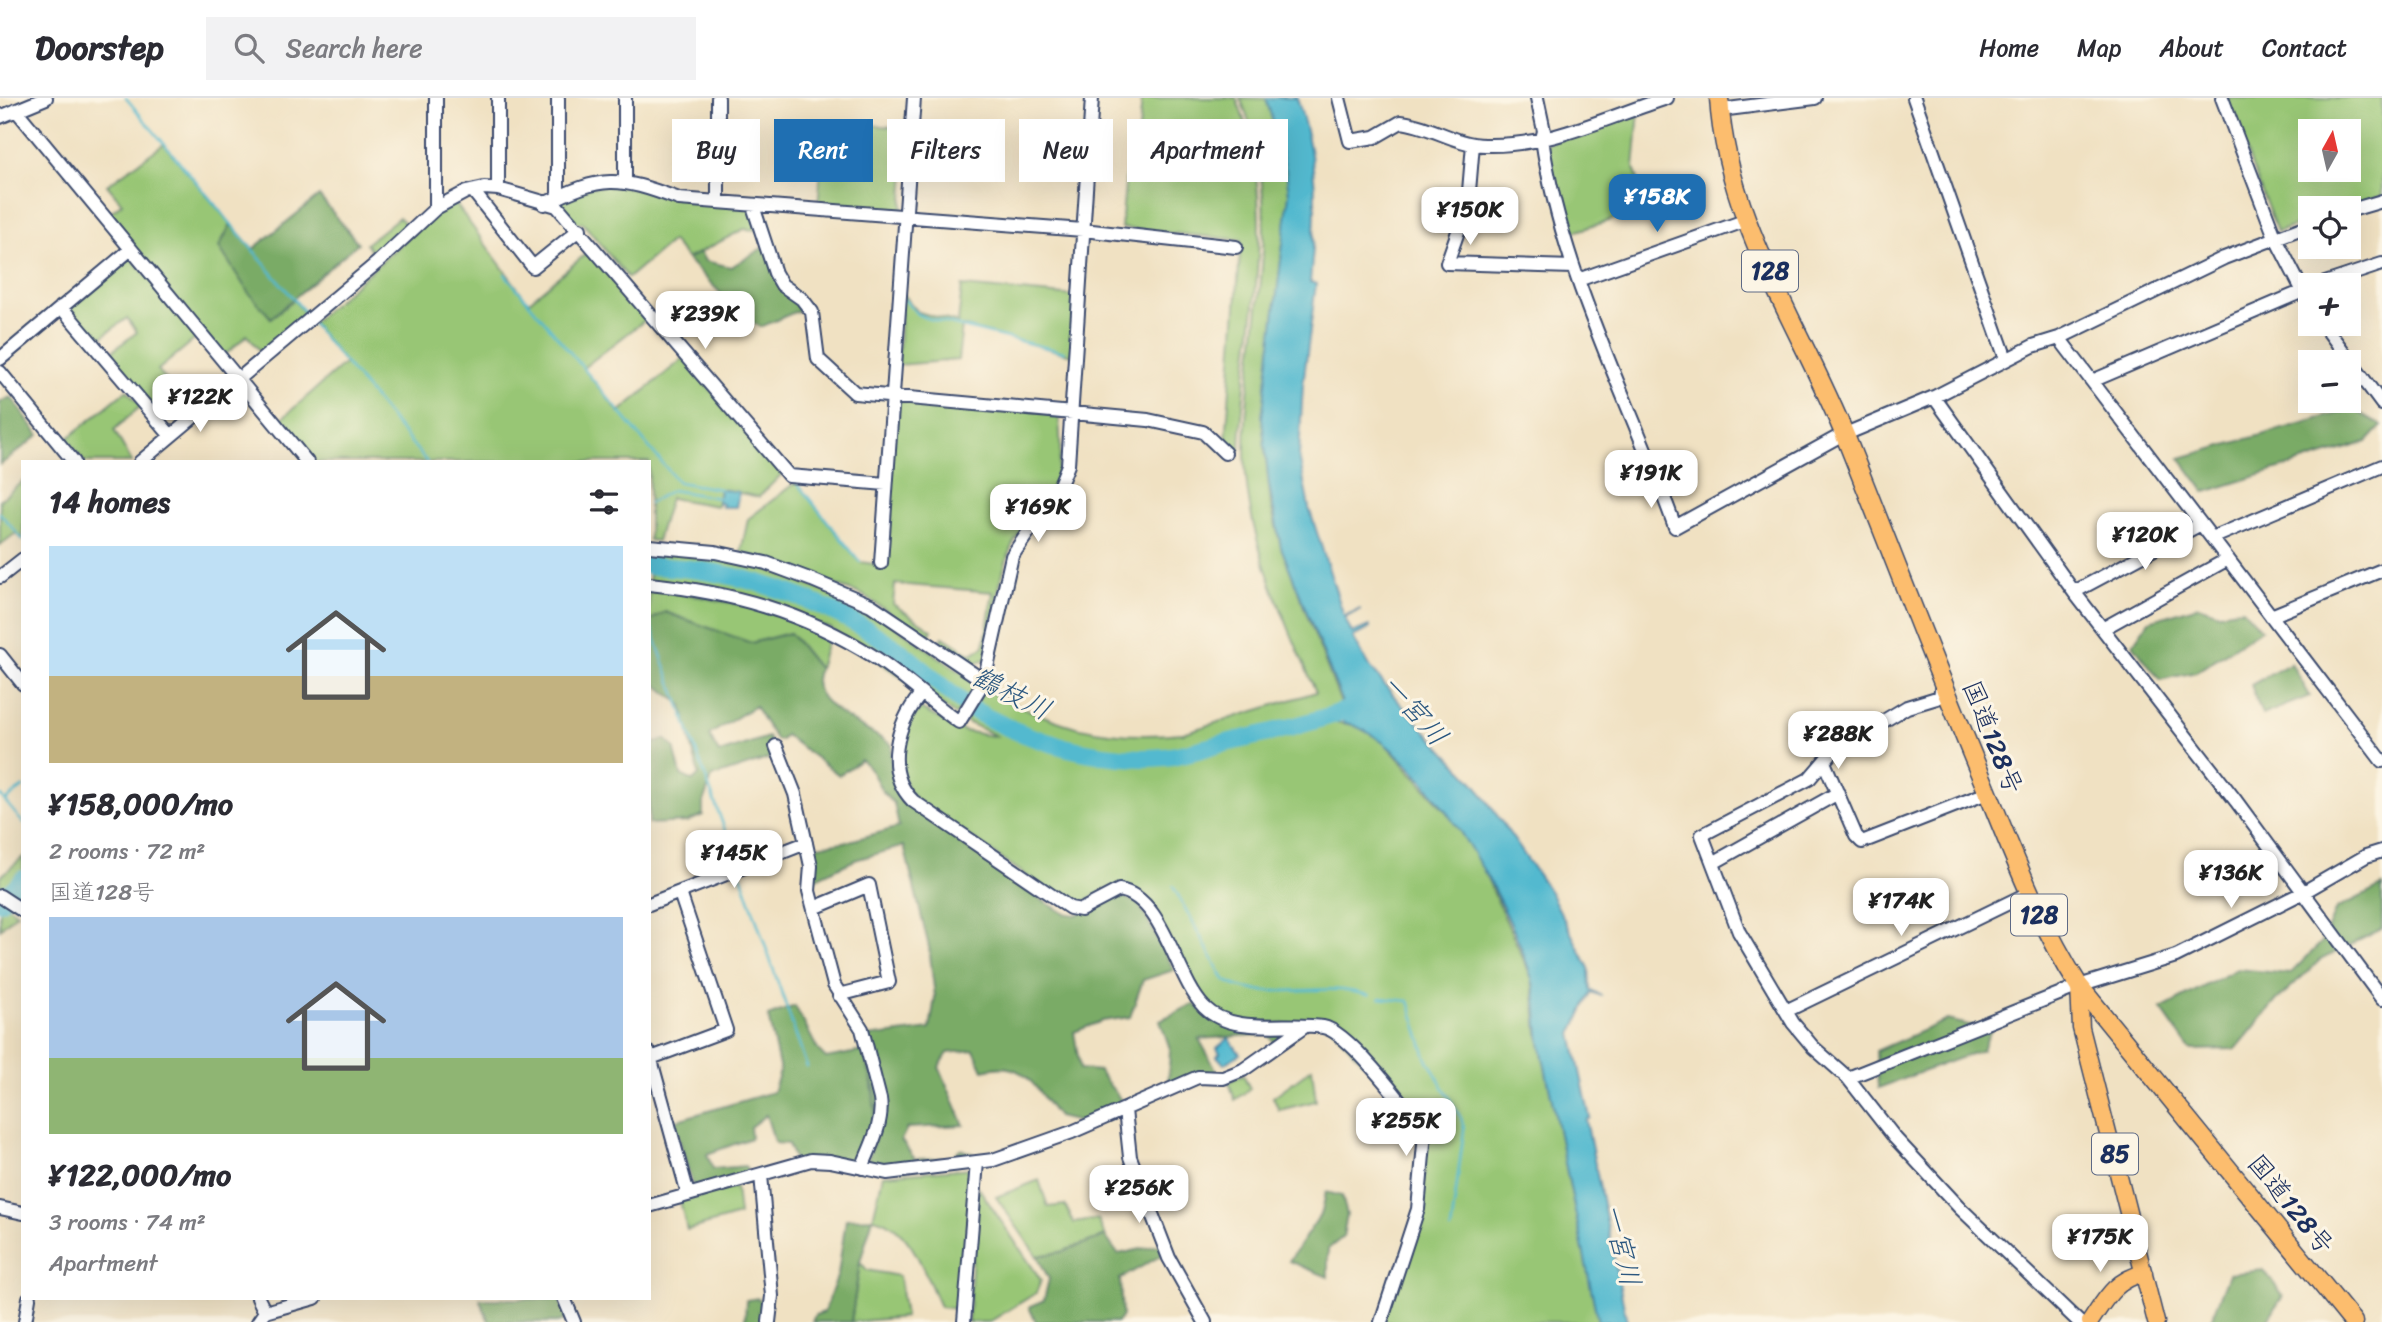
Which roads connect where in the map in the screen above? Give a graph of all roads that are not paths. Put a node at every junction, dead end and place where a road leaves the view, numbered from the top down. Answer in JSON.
{"nodes":[{"id":1,"x":46,"y":98,"type":"edge"},
{"id":2,"x":436,"y":98,"type":"edge"},
{"id":3,"x":498,"y":98,"type":"edge"},
{"id":4,"x":558,"y":98,"type":"edge"},
{"id":5,"x":625,"y":98,"type":"edge"},
{"id":6,"x":718,"y":98,"type":"edge"},
{"id":7,"x":914,"y":98,"type":"edge"},
{"id":8,"x":1092,"y":98,"type":"edge"},
{"id":9,"x":1339,"y":98,"type":"edge"},
{"id":10,"x":1537,"y":98,"type":"edge"},
{"id":11,"x":1668,"y":98,"type":"edge"},
{"id":12,"x":1815,"y":98,"type":"edge"},
{"id":13,"x":1914,"y":98,"type":"edge"},
{"id":14,"x":2222,"y":98,"type":"edge"},
{"id":15,"x":1720,"y":104,"type":"edge"},
{"id":16,"x":16,"y":110,"type":"junction"},
{"id":17,"x":0,"y":117,"type":"edge"},
{"id":18,"x":1542,"y":139,"type":"junction"},
{"id":19,"x":1473,"y":144,"type":"junction"},
{"id":20,"x":625,"y":181,"type":"junction"},
{"id":21,"x":498,"y":189,"type":"junction"},
{"id":22,"x":473,"y":191,"type":"junction"},
{"id":23,"x":558,"y":197,"type":"junction"},
{"id":24,"x":2382,"y":201,"type":"edge"},
{"id":25,"x":718,"y":202,"type":"junction"},
{"id":26,"x":543,"y":204,"type":"junction"},
{"id":27,"x":753,"y":206,"type":"junction"},
{"id":28,"x":2361,"y":207,"type":"edge"},
{"id":29,"x":436,"y":208,"type":"junction"},
{"id":30,"x":905,"y":219,"type":"junction"},
{"id":31,"x":1747,"y":220,"type":"junction"},
{"id":32,"x":580,"y":229,"type":"junction"},
{"id":33,"x":2298,"y":229,"type":"edge"},
{"id":34,"x":1083,"y":230,"type":"junction"},
{"id":35,"x":2275,"y":237,"type":"junction"},
{"id":36,"x":1236,"y":247,"type":"dead end"},
{"id":37,"x":131,"y":249,"type":"junction"},
{"id":38,"x":2382,"y":264,"type":"edge"},
{"id":39,"x":1573,"y":267,"type":"junction"},
{"id":40,"x":2355,"y":273,"type":"edge"},
{"id":41,"x":2298,"y":276,"type":"edge"},
{"id":42,"x":1578,"y":280,"type":"junction"},
{"id":43,"x":2298,"y":293,"type":"edge"},
{"id":44,"x":61,"y":307,"type":"junction"},
{"id":45,"x":2332,"y":336,"type":"edge"},
{"id":46,"x":2059,"y":338,"type":"junction"},
{"id":47,"x":0,"y":359,"type":"edge"},
{"id":48,"x":2006,"y":359,"type":"junction"},
{"id":49,"x":0,"y":372,"type":"edge"},
{"id":50,"x":239,"y":379,"type":"junction"},
{"id":51,"x":2092,"y":381,"type":"junction"},
{"id":52,"x":892,"y":397,"type":"junction"},
{"id":53,"x":1934,"y":397,"type":"junction"},
{"id":54,"x":2382,"y":404,"type":"edge"},
{"id":55,"x":1073,"y":411,"type":"junction"},
{"id":56,"x":171,"y":436,"type":"junction"},
{"id":57,"x":1845,"y":437,"type":"junction"},
{"id":58,"x":1225,"y":453,"type":"dead end"},
{"id":59,"x":72,"y":460,"type":"edge"},
{"id":60,"x":142,"y":460,"type":"edge"},
{"id":61,"x":305,"y":460,"type":"edge"},
{"id":62,"x":2382,"y":466,"type":"edge"},
{"id":63,"x":886,"y":484,"type":"junction"},
{"id":64,"x":2201,"y":524,"type":"junction"},
{"id":65,"x":2212,"y":538,"type":"junction"},
{"id":66,"x":651,"y":547,"type":"edge"},
{"id":67,"x":2228,"y":559,"type":"junction"},
{"id":68,"x":21,"y":561,"type":"edge"},
{"id":69,"x":881,"y":563,"type":"dead end"},
{"id":70,"x":2382,"y":570,"type":"edge"},
{"id":71,"x":0,"y":577,"type":"edge"},
{"id":72,"x":651,"y":584,"type":"edge"},
{"id":73,"x":2074,"y":592,"type":"junction"},
{"id":74,"x":2271,"y":616,"type":"junction"},
{"id":75,"x":2104,"y":628,"type":"junction"},
{"id":76,"x":0,"y":655,"type":"edge"},
{"id":77,"x":21,"y":681,"type":"edge"},
{"id":78,"x":982,"y":683,"type":"junction"},
{"id":79,"x":1942,"y":683,"type":"junction"},
{"id":80,"x":920,"y":695,"type":"junction"},
{"id":81,"x":776,"y":746,"type":"dead end"},
{"id":82,"x":2382,"y":761,"type":"edge"},
{"id":83,"x":1824,"y":762,"type":"junction"},
{"id":84,"x":1985,"y":786,"type":"junction"},
{"id":85,"x":1838,"y":793,"type":"junction"},
{"id":86,"x":806,"y":843,"type":"junction"},
{"id":87,"x":2382,"y":851,"type":"edge"},
{"id":88,"x":1713,"y":863,"type":"junction"},
{"id":89,"x":2029,"y":892,"type":"junction"},
{"id":90,"x":680,"y":893,"type":"junction"},
{"id":91,"x":2302,"y":893,"type":"junction"},
{"id":92,"x":0,"y":895,"type":"edge"},
{"id":93,"x":651,"y":903,"type":"edge"},
{"id":94,"x":814,"y":908,"type":"junction"},
{"id":95,"x":21,"y":909,"type":"edge"},
{"id":96,"x":2080,"y":986,"type":"junction"},
{"id":97,"x":839,"y":995,"type":"junction"},
{"id":98,"x":2382,"y":999,"type":"edge"},
{"id":99,"x":1788,"y":1010,"type":"junction"},
{"id":100,"x":1304,"y":1027,"type":"junction"},
{"id":101,"x":651,"y":1055,"type":"edge"},
{"id":102,"x":651,"y":1059,"type":"edge"},
{"id":103,"x":1848,"y":1078,"type":"junction"},
{"id":104,"x":1125,"y":1110,"type":"junction"},
{"id":105,"x":977,"y":1162,"type":"junction"},
{"id":106,"x":862,"y":1168,"type":"junction"},
{"id":107,"x":761,"y":1175,"type":"junction"},
{"id":108,"x":688,"y":1194,"type":"junction"},
{"id":109,"x":651,"y":1205,"type":"edge"},
{"id":110,"x":0,"y":1208,"type":"edge"},
{"id":111,"x":21,"y":1213,"type":"edge"},
{"id":112,"x":2144,"y":1273,"type":"junction"},
{"id":113,"x":29,"y":1300,"type":"edge"},
{"id":114,"x":309,"y":1300,"type":"edge"},
{"id":115,"x":565,"y":1300,"type":"edge"},
{"id":116,"x":262,"y":1317,"type":"edge"},
{"id":117,"x":25,"y":1322,"type":"edge"},
{"id":118,"x":574,"y":1322,"type":"edge"},
{"id":119,"x":769,"y":1322,"type":"edge"},
{"id":120,"x":964,"y":1322,"type":"edge"},
{"id":121,"x":1205,"y":1322,"type":"edge"},
{"id":122,"x":1381,"y":1322,"type":"edge"},
{"id":123,"x":2079,"y":1322,"type":"edge"},
{"id":124,"x":2090,"y":1322,"type":"edge"},
{"id":125,"x":2156,"y":1322,"type":"edge"},
{"id":126,"x":2353,"y":1322,"type":"edge"}],
"edges":[{"from":1,"to":16,"type":"street"},
{"from":2,"to":29,"type":"street"},
{"from":3,"to":21,"type":"street"},
{"from":4,"to":23,"type":"street"},
{"from":5,"to":20,"type":"street"},
{"from":6,"to":25,"type":"street"},
{"from":7,"to":30,"type":"street"},
{"from":8,"to":34,"type":"street"},
{"from":9,"to":19,"type":"street"},
{"from":10,"to":18,"type":"street"},
{"from":11,"to":18,"type":"street"},
{"from":12,"to":15,"type":"street"},
{"from":13,"to":48,"type":"street"},
{"from":14,"to":35,"type":"street"},
{"from":15,"to":31,"type":"highway","name":"国道128号","number":"128"},
{"from":16,"to":17,"type":"street"},
{"from":16,"to":37,"type":"street"},
{"from":18,"to":19,"type":"street"},
{"from":18,"to":39,"type":"street"},
{"from":19,"to":39,"type":"street"},
{"from":20,"to":23,"type":"street"},
{"from":20,"to":25,"type":"street"},
{"from":21,"to":22,"type":"street"},
{"from":21,"to":26,"type":"street"},
{"from":22,"to":29,"type":"street"},
{"from":22,"to":32,"type":"street"},
{"from":23,"to":26,"type":"street"},
{"from":24,"to":28,"type":"street"},
{"from":25,"to":27,"type":"street"},
{"from":26,"to":32,"type":"street"},
{"from":27,"to":30,"type":"street"},
{"from":27,"to":52,"type":"street"},
{"from":29,"to":50,"type":"street"},
{"from":30,"to":34,"type":"street"},
{"from":30,"to":52,"type":"street"},
{"from":31,"to":42,"type":"street"},
{"from":31,"to":57,"type":"highway","name":"国道128号","number":"128"},
{"from":32,"to":63,"type":"street"},
{"from":33,"to":35,"type":"street"},
{"from":34,"to":36,"type":"street"},
{"from":34,"to":55,"type":"street"},
{"from":35,"to":41,"type":"street"},
{"from":35,"to":46,"type":"street"},
{"from":37,"to":44,"type":"street"},
{"from":37,"to":50,"type":"street"},
{"from":38,"to":40,"type":"street"},
{"from":39,"to":42,"type":"street"},
{"from":42,"to":57,"type":"street"},
{"from":43,"to":51,"type":"street"},
{"from":44,"to":47,"type":"street"},
{"from":44,"to":56,"type":"street"},
{"from":45,"to":54,"type":"street"},
{"from":46,"to":48,"type":"street"},
{"from":46,"to":51,"type":"street"},
{"from":48,"to":53,"type":"street"},
{"from":49,"to":59,"type":"street"},
{"from":50,"to":56,"type":"street"},
{"from":50,"to":61,"type":"street"},
{"from":51,"to":64,"type":"street"},
{"from":52,"to":55,"type":"street"},
{"from":52,"to":63,"type":"street"},
{"from":53,"to":57,"type":"street"},
{"from":53,"to":73,"type":"street"},
{"from":55,"to":58,"type":"street"},
{"from":55,"to":78,"type":"street"},
{"from":56,"to":60,"type":"street"},
{"from":57,"to":79,"type":"highway","name":"国道128号","number":"128"},
{"from":62,"to":65,"type":"street"},
{"from":63,"to":69,"type":"street"},
{"from":64,"to":65,"type":"street"},
{"from":64,"to":73,"type":"street"},
{"from":65,"to":67,"type":"street"},
{"from":66,"to":78,"type":"street"},
{"from":67,"to":74,"type":"street"},
{"from":67,"to":75,"type":"street"},
{"from":68,"to":71,"type":"street"},
{"from":70,"to":74,"type":"street"},
{"from":72,"to":80,"type":"street"},
{"from":73,"to":75,"type":"street"},
{"from":74,"to":82,"type":"street"},
{"from":75,"to":91,"type":"street"},
{"from":76,"to":77,"type":"street"},
{"from":78,"to":80,"type":"street"},
{"from":79,"to":83,"type":"street"},
{"from":79,"to":84,"type":"highway","name":"国道128号","number":"128"},
{"from":80,"to":100,"type":"street"},
{"from":81,"to":86,"type":"street"},
{"from":83,"to":85,"type":"street"},
{"from":83,"to":88,"type":"street"},
{"from":84,"to":85,"type":"street"},
{"from":84,"to":89,"type":"highway","name":"国道128号","number":"128"},
{"from":85,"to":88,"type":"street"},
{"from":86,"to":90,"type":"street"},
{"from":86,"to":94,"type":"street"},
{"from":87,"to":91,"type":"street"},
{"from":88,"to":99,"type":"street"},
{"from":89,"to":96,"type":"highway","name":"国道128号","number":"128"},
{"from":89,"to":99,"type":"street"},
{"from":90,"to":93,"type":"street"},
{"from":90,"to":101,"type":"street"},
{"from":91,"to":96,"type":"street"},
{"from":91,"to":98,"type":"street"},
{"from":92,"to":95,"type":"street"},
{"from":94,"to":97,"type":"street"},
{"from":94,"to":97,"type":"street"},
{"from":96,"to":103,"type":"street"},
{"from":96,"to":112,"type":"main road","number":"85"},
{"from":96,"to":126,"type":"highway","name":"国道128号","number":"128"},
{"from":97,"to":106,"type":"street"},
{"from":99,"to":103,"type":"street"},
{"from":100,"to":104,"type":"street"},
{"from":100,"to":122,"type":"street"},
{"from":102,"to":108,"type":"street"},
{"from":103,"to":123,"type":"street"},
{"from":104,"to":105,"type":"street"},
{"from":104,"to":121,"type":"street"},
{"from":105,"to":106,"type":"street"},
{"from":105,"to":120,"type":"street"},
{"from":106,"to":107,"type":"street"},
{"from":107,"to":108,"type":"street"},
{"from":107,"to":119,"type":"street"},
{"from":108,"to":109,"type":"street"},
{"from":110,"to":111,"type":"street"},
{"from":112,"to":124,"type":"main road"},
{"from":112,"to":125,"type":"main road","number":"85"},
{"from":113,"to":117,"type":"street"},
{"from":114,"to":116,"type":"street"},
{"from":115,"to":118,"type":"street"}]}
